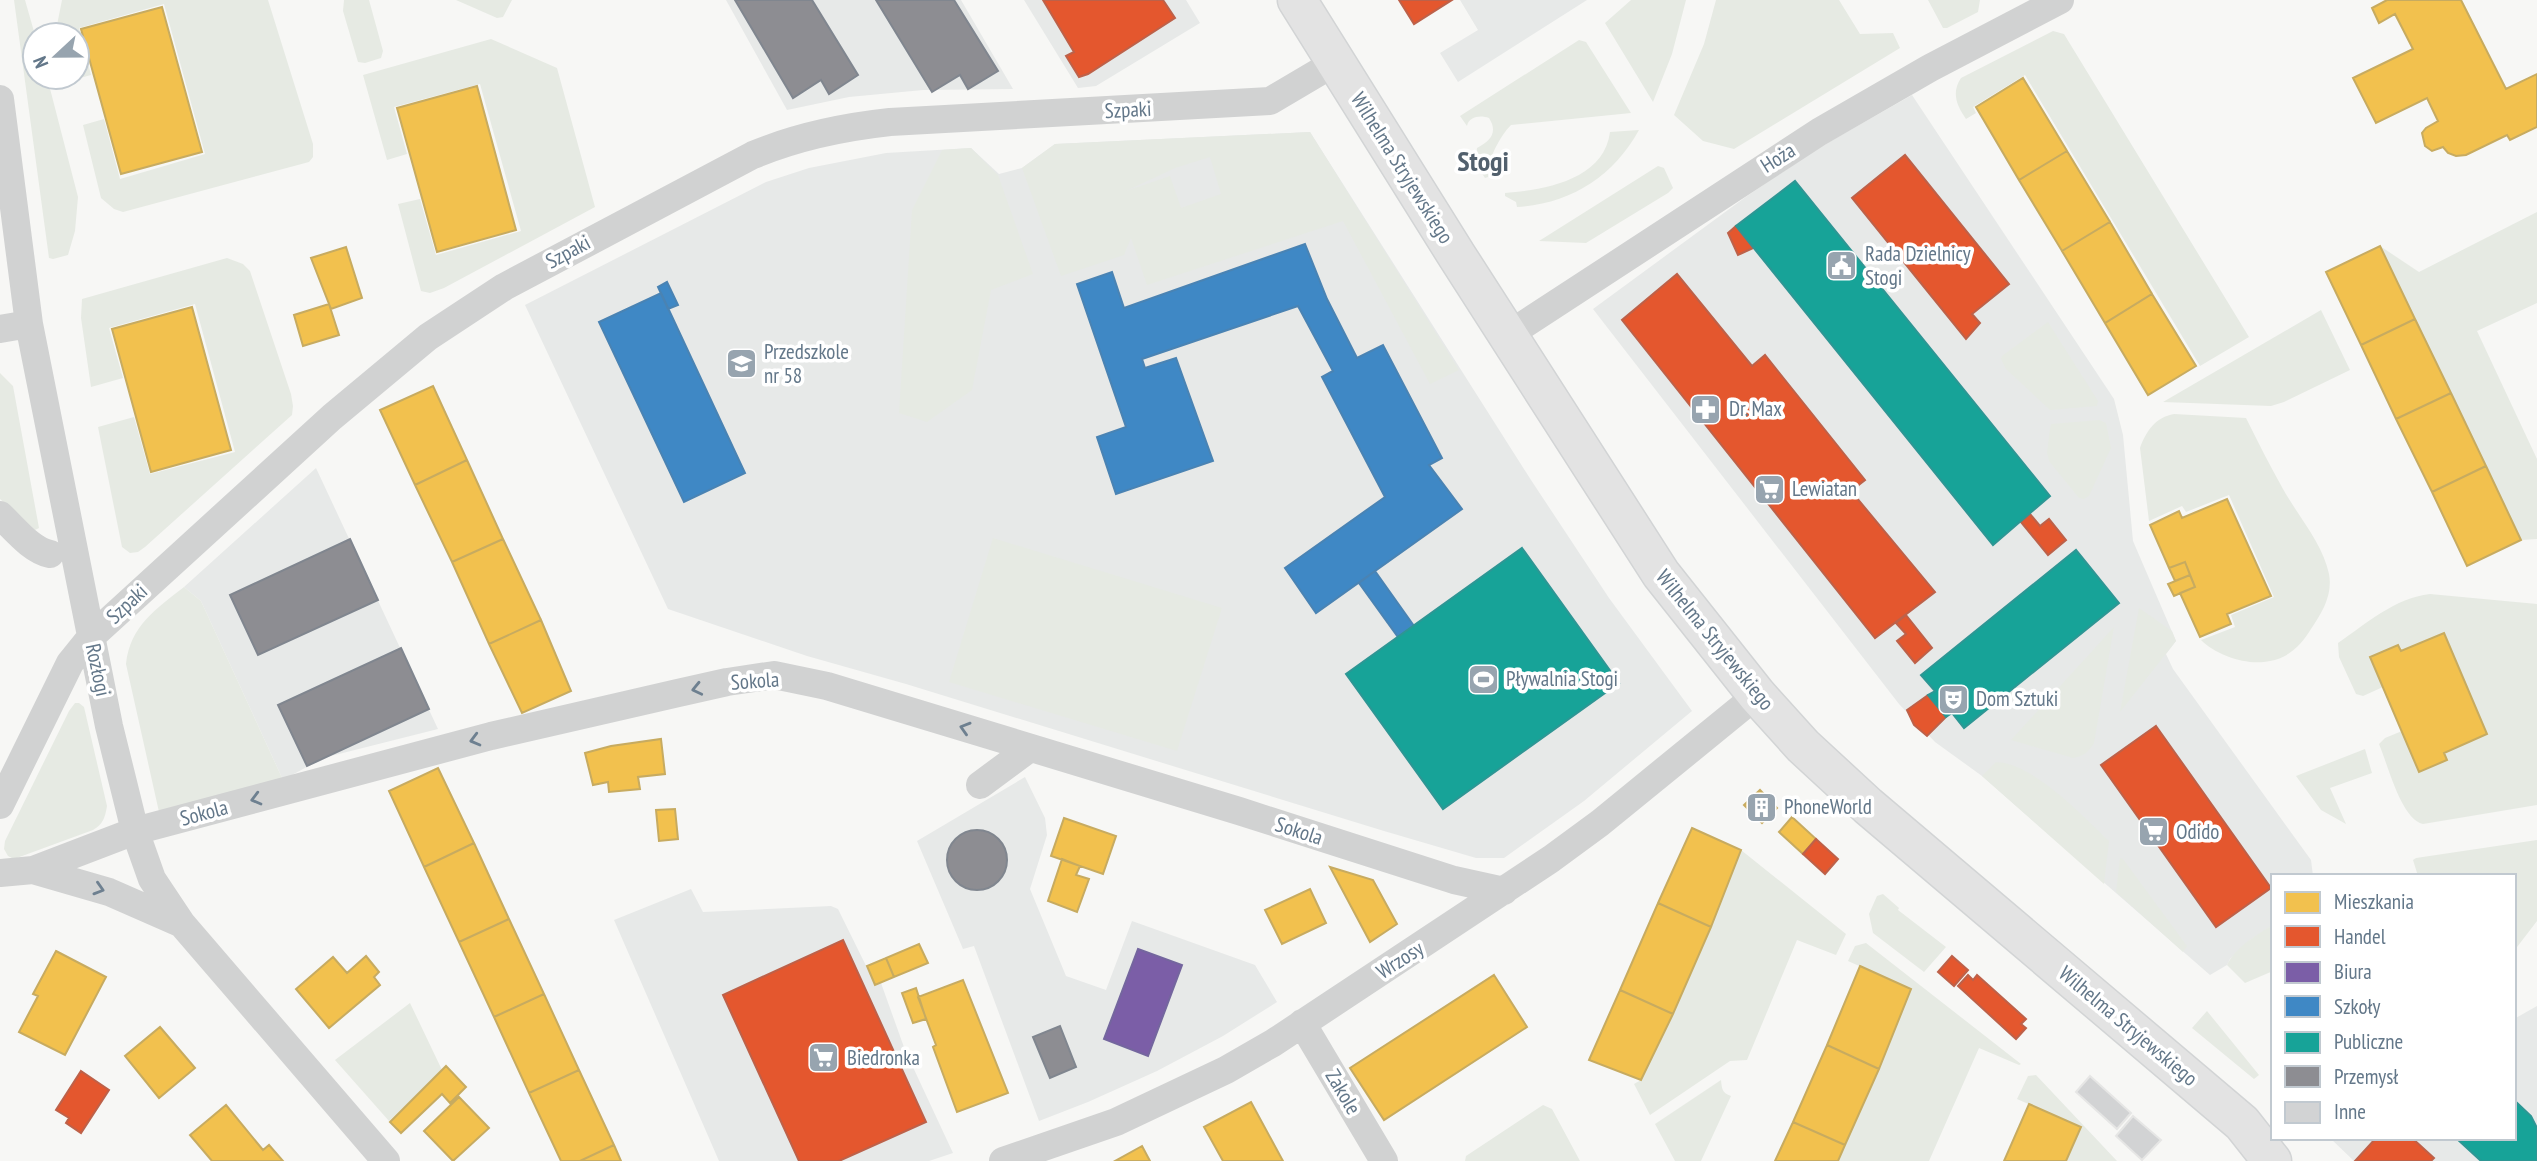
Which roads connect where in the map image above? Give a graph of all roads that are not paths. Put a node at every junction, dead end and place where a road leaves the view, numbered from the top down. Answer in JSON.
{"nodes":[{"id":1,"x":1297,"y":0,"type":"edge"},
{"id":2,"x":2060,"y":0,"type":"edge"},
{"id":3,"x":1336,"y":62,"type":"junction"},
{"id":4,"x":0,"y":99,"type":"edge"},
{"id":5,"x":29,"y":324,"type":"junction"},
{"id":6,"x":0,"y":330,"type":"edge"},
{"id":7,"x":1508,"y":335,"type":"junction"},
{"id":8,"x":0,"y":515,"type":"edge"},
{"id":9,"x":50,"y":554,"type":"dead end"},
{"id":10,"x":91,"y":637,"type":"junction"},
{"id":11,"x":1757,"y":695,"type":"junction"},
{"id":12,"x":1030,"y":748,"type":"junction"},
{"id":13,"x":980,"y":785,"type":"dead end"},
{"id":14,"x":0,"y":805,"type":"edge"},
{"id":15,"x":135,"y":831,"type":"junction"},
{"id":16,"x":33,"y":870,"type":"junction"},
{"id":17,"x":0,"y":873,"type":"edge"},
{"id":18,"x":1504,"y":891,"type":"junction"},
{"id":19,"x":181,"y":924,"type":"junction"},
{"id":20,"x":1302,"y":1023,"type":"junction"},
{"id":21,"x":386,"y":1161,"type":"edge"},
{"id":22,"x":1003,"y":1161,"type":"edge"},
{"id":23,"x":1384,"y":1161,"type":"edge"},
{"id":24,"x":2273,"y":1161,"type":"edge"}],
"edges":[{"from":1,"to":3,"type":"street","name":"Wilhelma Stryjewskiego"},
{"from":2,"to":7,"type":"street","name":"Hoża"},
{"from":3,"to":7,"type":"street","name":"Wilhelma Stryjewskiego"},
{"from":3,"to":10,"type":"street","name":"Szpaki"},
{"from":4,"to":5,"type":"street","name":"Rozłogi"},
{"from":5,"to":6,"type":"street"},
{"from":5,"to":10,"type":"street","name":"Rozłogi"},
{"from":7,"to":11,"type":"street","name":"Wilhelma Stryjewskiego"},
{"from":8,"to":9,"type":"street"},
{"from":10,"to":14,"type":"street","name":"Szpaki"},
{"from":10,"to":15,"type":"street","name":"Rozłogi"},
{"from":11,"to":18,"type":"street","name":"Wrzosy"},
{"from":11,"to":24,"type":"street","name":"Wilhelma Stryjewskiego"},
{"from":12,"to":13,"type":"street"},
{"from":12,"to":15,"type":"street","name":"Sokola","one_way":true},
{"from":12,"to":18,"type":"street","name":"Sokola"},
{"from":15,"to":16,"type":"street","name":"Sokola"},
{"from":15,"to":19,"type":"street","name":"Rozłogi"},
{"from":16,"to":17,"type":"street","name":"Sokola"},
{"from":16,"to":19,"type":"street","name":"Rozłogi","one_way":true},
{"from":18,"to":20,"type":"street","name":"Wrzosy"},
{"from":19,"to":21,"type":"street","name":"Rozłogi"},
{"from":20,"to":22,"type":"street","name":"Wrzosy"},
{"from":20,"to":23,"type":"street","name":"Zakole"}]}
